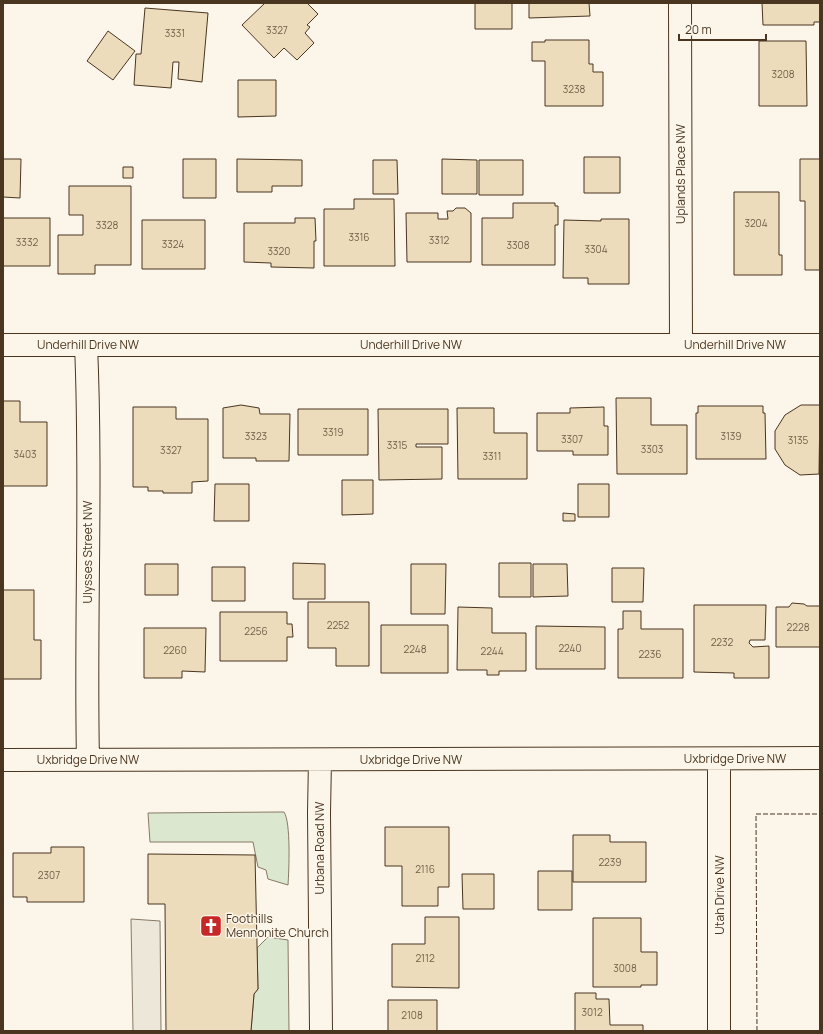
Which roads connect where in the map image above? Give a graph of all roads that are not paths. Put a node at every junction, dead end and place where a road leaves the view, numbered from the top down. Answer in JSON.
{"nodes":[{"id":1,"x":680,"y":3,"type":"edge"},
{"id":2,"x":3,"y":345,"type":"edge"},
{"id":3,"x":86,"y":345,"type":"junction"},
{"id":4,"x":681,"y":346,"type":"junction"},
{"id":5,"x":820,"y":346,"type":"edge"},
{"id":6,"x":820,"y":758,"type":"edge"},
{"id":7,"x":719,"y":759,"type":"junction"},
{"id":8,"x":3,"y":760,"type":"edge"},
{"id":9,"x":88,"y":760,"type":"junction"},
{"id":10,"x":320,"y":760,"type":"junction"},
{"id":11,"x":321,"y":1031,"type":"edge"},
{"id":12,"x":719,"y":1031,"type":"edge"}],
"edges":[{"from":1,"to":4,"type":"street","name":"Uplands Place NW"},
{"from":2,"to":3,"type":"street","name":"Underhill Drive NW"},
{"from":3,"to":4,"type":"street","name":"Underhill Drive NW"},
{"from":3,"to":9,"type":"street","name":"Ulysses Street NW"},
{"from":4,"to":5,"type":"street","name":"Underhill Drive NW"},
{"from":6,"to":7,"type":"street","name":"Uxbridge Drive NW"},
{"from":7,"to":10,"type":"street","name":"Uxbridge Drive NW"},
{"from":7,"to":12,"type":"street","name":"Utah Drive NW"},
{"from":8,"to":9,"type":"street","name":"Uxbridge Drive NW"},
{"from":9,"to":10,"type":"street","name":"Uxbridge Drive NW"},
{"from":10,"to":11,"type":"street","name":"Urbana Road NW"}]}
